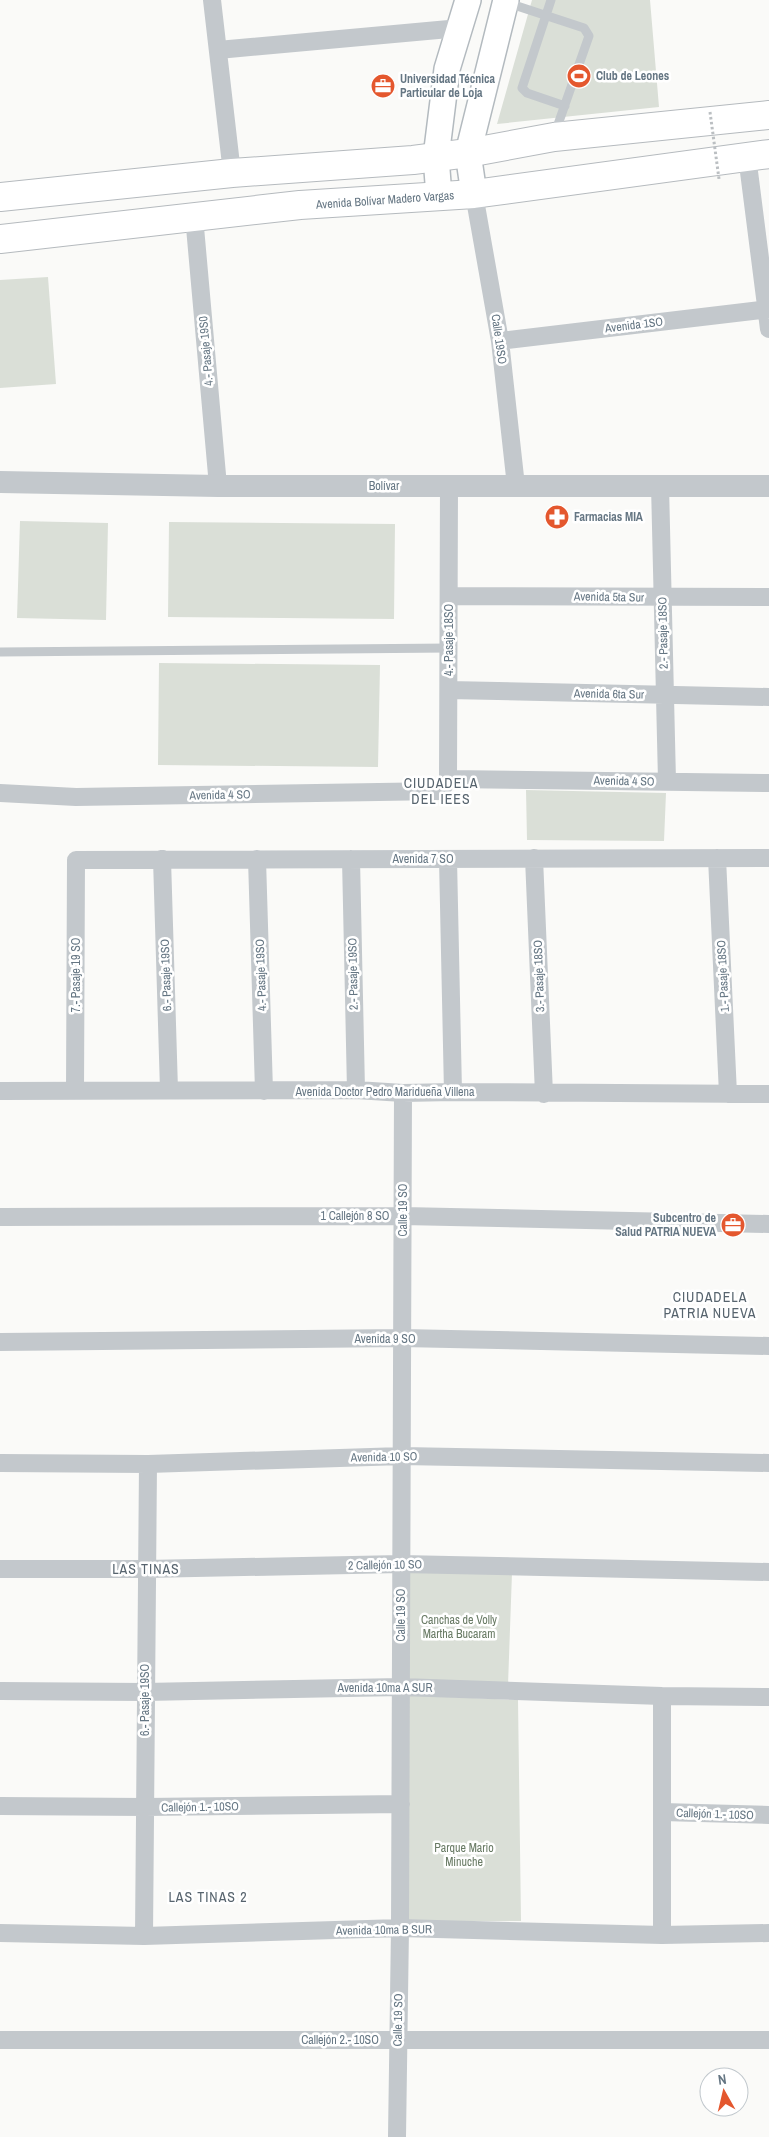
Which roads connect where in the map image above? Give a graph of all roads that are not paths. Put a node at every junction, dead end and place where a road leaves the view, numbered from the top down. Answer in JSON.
{"nodes":[{"id":1,"x":212,"y":0,"type":"edge"},
{"id":2,"x":468,"y":0,"type":"edge"},
{"id":3,"x":551,"y":0,"type":"edge"},
{"id":4,"x":506,"y":1,"type":"edge"},
{"id":5,"x":546,"y":16,"type":"junction"},
{"id":6,"x":460,"y":28,"type":"junction"},
{"id":7,"x":218,"y":50,"type":"junction"},
{"id":8,"x":565,"y":106,"type":"junction"},
{"id":9,"x":769,"y":115,"type":"edge"},
{"id":10,"x":554,"y":137,"type":"junction"},
{"id":11,"x":468,"y":153,"type":"junction"},
{"id":12,"x":758,"y":155,"type":"edge"},
{"id":13,"x":436,"y":157,"type":"junction"},
{"id":14,"x":232,"y":173,"type":"junction"},
{"id":15,"x":474,"y":194,"type":"junction"},
{"id":16,"x":438,"y":196,"type":"junction"},
{"id":17,"x":0,"y":197,"type":"edge"},
{"id":18,"x":194,"y":216,"type":"junction"},
{"id":19,"x":0,"y":239,"type":"edge"},
{"id":20,"x":768,"y":310,"type":"edge"},
{"id":21,"x":769,"y":328,"type":"edge"},
{"id":22,"x":500,"y":341,"type":"junction"},
{"id":23,"x":0,"y":482,"type":"edge"},
{"id":24,"x":218,"y":486,"type":"junction"},
{"id":25,"x":449,"y":486,"type":"junction"},
{"id":26,"x":516,"y":486,"type":"junction"},
{"id":27,"x":660,"y":486,"type":"junction"},
{"id":28,"x":769,"y":486,"type":"edge"},
{"id":29,"x":449,"y":596,"type":"junction"},
{"id":30,"x":769,"y":597,"type":"edge"},
{"id":31,"x":663,"y":598,"type":"junction"},
{"id":32,"x":449,"y":648,"type":"junction"},
{"id":33,"x":0,"y":652,"type":"edge"},
{"id":34,"x":449,"y":690,"type":"junction"},
{"id":35,"x":664,"y":695,"type":"junction"},
{"id":36,"x":769,"y":697,"type":"edge"},
{"id":37,"x":667,"y":782,"type":"junction"},
{"id":38,"x":769,"y":783,"type":"edge"},
{"id":39,"x":445,"y":785,"type":"junction"},
{"id":40,"x":0,"y":793,"type":"edge"},
{"id":41,"x":448,"y":858,"type":"junction"},
{"id":42,"x":534,"y":858,"type":"junction"},
{"id":43,"x":717,"y":858,"type":"junction"},
{"id":44,"x":769,"y":858,"type":"edge"},
{"id":45,"x":257,"y":859,"type":"junction"},
{"id":46,"x":351,"y":859,"type":"junction"},
{"id":47,"x":76,"y":860,"type":"joint"},
{"id":48,"x":162,"y":860,"type":"junction"},
{"id":49,"x":169,"y":1090,"type":"junction"},
{"id":50,"x":356,"y":1090,"type":"junction"},
{"id":51,"x":0,"y":1091,"type":"edge"},
{"id":52,"x":75,"y":1091,"type":"junction"},
{"id":53,"x":264,"y":1091,"type":"junction"},
{"id":54,"x":452,"y":1092,"type":"junction"},
{"id":55,"x":403,"y":1094,"type":"junction"},
{"id":56,"x":544,"y":1094,"type":"junction"},
{"id":57,"x":728,"y":1094,"type":"junction"},
{"id":58,"x":769,"y":1094,"type":"edge"},
{"id":59,"x":403,"y":1216,"type":"junction"},
{"id":60,"x":0,"y":1217,"type":"edge"},
{"id":61,"x":769,"y":1224,"type":"edge"},
{"id":62,"x":402,"y":1338,"type":"junction"},
{"id":63,"x":0,"y":1342,"type":"edge"},
{"id":64,"x":769,"y":1346,"type":"edge"},
{"id":65,"x":402,"y":1456,"type":"junction"},
{"id":66,"x":769,"y":1462,"type":"edge"},
{"id":67,"x":0,"y":1463,"type":"edge"},
{"id":68,"x":148,"y":1464,"type":"junction"},
{"id":69,"x":401,"y":1564,"type":"junction"},
{"id":70,"x":0,"y":1569,"type":"edge"},
{"id":71,"x":146,"y":1569,"type":"junction"},
{"id":72,"x":769,"y":1572,"type":"edge"},
{"id":73,"x":401,"y":1687,"type":"junction"},
{"id":74,"x":0,"y":1691,"type":"edge"},
{"id":75,"x":145,"y":1692,"type":"junction"},
{"id":76,"x":662,"y":1696,"type":"junction"},
{"id":77,"x":769,"y":1697,"type":"edge"},
{"id":78,"x":400,"y":1804,"type":"junction"},
{"id":79,"x":0,"y":1806,"type":"edge"},
{"id":80,"x":145,"y":1808,"type":"junction"},
{"id":81,"x":662,"y":1812,"type":"junction"},
{"id":82,"x":769,"y":1816,"type":"edge"},
{"id":83,"x":400,"y":1928,"type":"junction"},
{"id":84,"x":0,"y":1933,"type":"edge"},
{"id":85,"x":769,"y":1933,"type":"edge"},
{"id":86,"x":662,"y":1935,"type":"junction"},
{"id":87,"x":144,"y":1936,"type":"junction"},
{"id":88,"x":0,"y":2040,"type":"edge"},
{"id":89,"x":398,"y":2040,"type":"junction"},
{"id":90,"x":769,"y":2040,"type":"edge"},
{"id":91,"x":398,"y":2137,"type":"edge"}],
"edges":[{"from":1,"to":7,"type":"street"},
{"from":2,"to":6,"type":"main road"},
{"from":3,"to":5,"type":"lane"},
{"from":4,"to":5,"type":"lane"},
{"from":4,"to":11,"type":"main road"},
{"from":5,"to":8,"type":"lane"},
{"from":5,"to":8,"type":"lane"},
{"from":6,"to":7,"type":"street"},
{"from":6,"to":13,"type":"main road"},
{"from":7,"to":14,"type":"street"},
{"from":8,"to":10,"type":"lane"},
{"from":9,"to":10,"type":"main road"},
{"from":10,"to":11,"type":"main road"},
{"from":11,"to":13,"type":"main road"},
{"from":11,"to":15,"type":"main road"},
{"from":12,"to":15,"type":"main road","name":"Avenida Bolívar Madero Vargas"},
{"from":12,"to":20,"type":"street"},
{"from":13,"to":14,"type":"main road"},
{"from":13,"to":16,"type":"main road"},
{"from":14,"to":17,"type":"main road"},
{"from":15,"to":16,"type":"main road","name":"Avenida Bolívar Madero Vargas"},
{"from":15,"to":22,"type":"street","name":"Calle 19SO"},
{"from":16,"to":18,"type":"main road","name":"Avenida Bolívar Madero Vargas"},
{"from":18,"to":19,"type":"main road","name":"Avenida Bolívar Madero Vargas"},
{"from":18,"to":24,"type":"street","name":"4.- Pasaje 19S0"},
{"from":20,"to":21,"type":"street"},
{"from":20,"to":22,"type":"street","name":"Avenida 1SO"},
{"from":22,"to":26,"type":"street","name":"Calle 19SO"},
{"from":23,"to":24,"type":"street","name":"Bolívar"},
{"from":24,"to":25,"type":"street","name":"Bolívar"},
{"from":25,"to":26,"type":"street","name":"Bolívar"},
{"from":25,"to":29,"type":"street","name":"4.- Pasaje 18SO"},
{"from":26,"to":27,"type":"street","name":"Bolívar"},
{"from":27,"to":28,"type":"street","name":"Bolívar"},
{"from":27,"to":31,"type":"street","name":"2.- Pasaje 18SO"},
{"from":29,"to":31,"type":"street","name":"Avenida 5ta Sur"},
{"from":29,"to":32,"type":"street","name":"4.- Pasaje 18SO"},
{"from":30,"to":31,"type":"street","name":"Avenida 5ta Sur"},
{"from":31,"to":35,"type":"street","name":"2.- Pasaje 18SO"},
{"from":32,"to":33,"type":"lane"},
{"from":32,"to":34,"type":"street","name":"4.- Pasaje 18SO"},
{"from":34,"to":35,"type":"street","name":"Avenida 6ta Sur"},
{"from":34,"to":39,"type":"street","name":"4.- Pasaje 18SO"},
{"from":35,"to":36,"type":"street","name":"Avenida 6ta Sur"},
{"from":35,"to":37,"type":"street","name":"2.- Pasaje 18SO"},
{"from":37,"to":38,"type":"street","name":"Avenida 4 SO"},
{"from":37,"to":39,"type":"street","name":"Avenida 4 SO"},
{"from":39,"to":40,"type":"street","name":"Avenida 4 SO"},
{"from":41,"to":42,"type":"street","name":"Avenida 7 SO"},
{"from":41,"to":46,"type":"street","name":"Avenida 7 SO"},
{"from":41,"to":54,"type":"street"},
{"from":42,"to":43,"type":"street","name":"Avenida 7 SO"},
{"from":42,"to":56,"type":"street","name":"3.- Pasaje 18SO"},
{"from":43,"to":44,"type":"street","name":"Avenida 7 SO"},
{"from":43,"to":57,"type":"street","name":"1.- Pasaje 18SO"},
{"from":45,"to":46,"type":"street","name":"Avenida 7 SO"},
{"from":45,"to":48,"type":"street","name":"Avenida 7 SO"},
{"from":45,"to":53,"type":"street","name":"4.- Pasaje 19SO"},
{"from":46,"to":50,"type":"street","name":"2.- Pasaje 19SO"},
{"from":47,"to":48,"type":"street","name":"Avenida 7 SO"},
{"from":47,"to":52,"type":"street","name":"7.- Pasaje 19 SO"},
{"from":48,"to":49,"type":"street","name":"6.- Pasaje 19SO"},
{"from":49,"to":52,"type":"street","name":"Avenida Doctor Pedro Maridueña Villena"},
{"from":49,"to":53,"type":"street","name":"Avenida Doctor Pedro Maridueña Villena"},
{"from":50,"to":53,"type":"street","name":"Avenida Doctor Pedro Maridueña Villena"},
{"from":50,"to":55,"type":"street","name":"Avenida Doctor Pedro Maridueña Villena"},
{"from":51,"to":52,"type":"street","name":"Avenida Doctor Pedro Maridueña Villena"},
{"from":54,"to":55,"type":"street","name":"Avenida Doctor Pedro Maridueña Villena"},
{"from":54,"to":56,"type":"street","name":"Avenida Doctor Pedro Maridueña Villena"},
{"from":55,"to":59,"type":"street","name":"Calle 19 SO"},
{"from":56,"to":57,"type":"street","name":"Avenida Doctor Pedro Maridueña Villena"},
{"from":57,"to":58,"type":"street","name":"Avenida Doctor Pedro Maridueña Villena"},
{"from":59,"to":60,"type":"street","name":"1 Callejón 8 SO"},
{"from":59,"to":61,"type":"street","name":"1 Callejón 8 SO"},
{"from":59,"to":62,"type":"street","name":"Calle 19 SO"},
{"from":62,"to":63,"type":"street","name":"Avenida 9 SO"},
{"from":62,"to":64,"type":"street","name":"Avenida 9 SO"},
{"from":62,"to":65,"type":"street","name":"Calle 19 SO"},
{"from":65,"to":66,"type":"street","name":"Avenida 10 SO"},
{"from":65,"to":68,"type":"street","name":"Avenida 10 SO"},
{"from":65,"to":69,"type":"street","name":"Calle 19 SO"},
{"from":67,"to":68,"type":"street","name":"Avenida 10 SO"},
{"from":68,"to":71,"type":"street","name":"6.- Pasaje 19SO"},
{"from":69,"to":71,"type":"street","name":"2 Callejón 10 SO"},
{"from":69,"to":72,"type":"street","name":"2 Callejón 10 SO"},
{"from":69,"to":73,"type":"street","name":"Calle 19 SO"},
{"from":70,"to":71,"type":"street","name":"2 Callejón 10 SO"},
{"from":71,"to":75,"type":"street","name":"6.- Pasaje 19SO"},
{"from":73,"to":75,"type":"street","name":"Avenida 10ma A SUR"},
{"from":73,"to":76,"type":"street","name":"Avenida 10ma A SUR"},
{"from":73,"to":78,"type":"street","name":"Calle 19 SO"},
{"from":74,"to":75,"type":"street","name":"Avenida 10ma A SUR"},
{"from":75,"to":80,"type":"street","name":"6.- Pasaje 19SO"},
{"from":76,"to":77,"type":"street","name":"Avenida 10ma A SUR"},
{"from":76,"to":81,"type":"street"},
{"from":78,"to":80,"type":"street","name":"Callejón 1.- 10SO"},
{"from":78,"to":83,"type":"street","name":"Calle 19 SO"},
{"from":79,"to":80,"type":"street","name":"Callejón 1.- 10SO"},
{"from":80,"to":87,"type":"street","name":"6.- Pasaje 19SO"},
{"from":81,"to":82,"type":"street","name":"Callejón 1.- 10SO"},
{"from":81,"to":86,"type":"street"},
{"from":83,"to":86,"type":"street","name":"Avenida 10ma B SUR"},
{"from":83,"to":87,"type":"street","name":"Avenida 10ma B SUR"},
{"from":83,"to":89,"type":"street","name":"Calle 19 SO"},
{"from":84,"to":87,"type":"street","name":"Avenida 10ma B SUR"},
{"from":85,"to":86,"type":"street","name":"Avenida 10ma B SUR"},
{"from":88,"to":89,"type":"street","name":"Callejón 2.- 10SO"},
{"from":89,"to":90,"type":"street","name":"Callejón 2.- 10SO"},
{"from":89,"to":91,"type":"street","name":"Calle 19 SO"}]}
